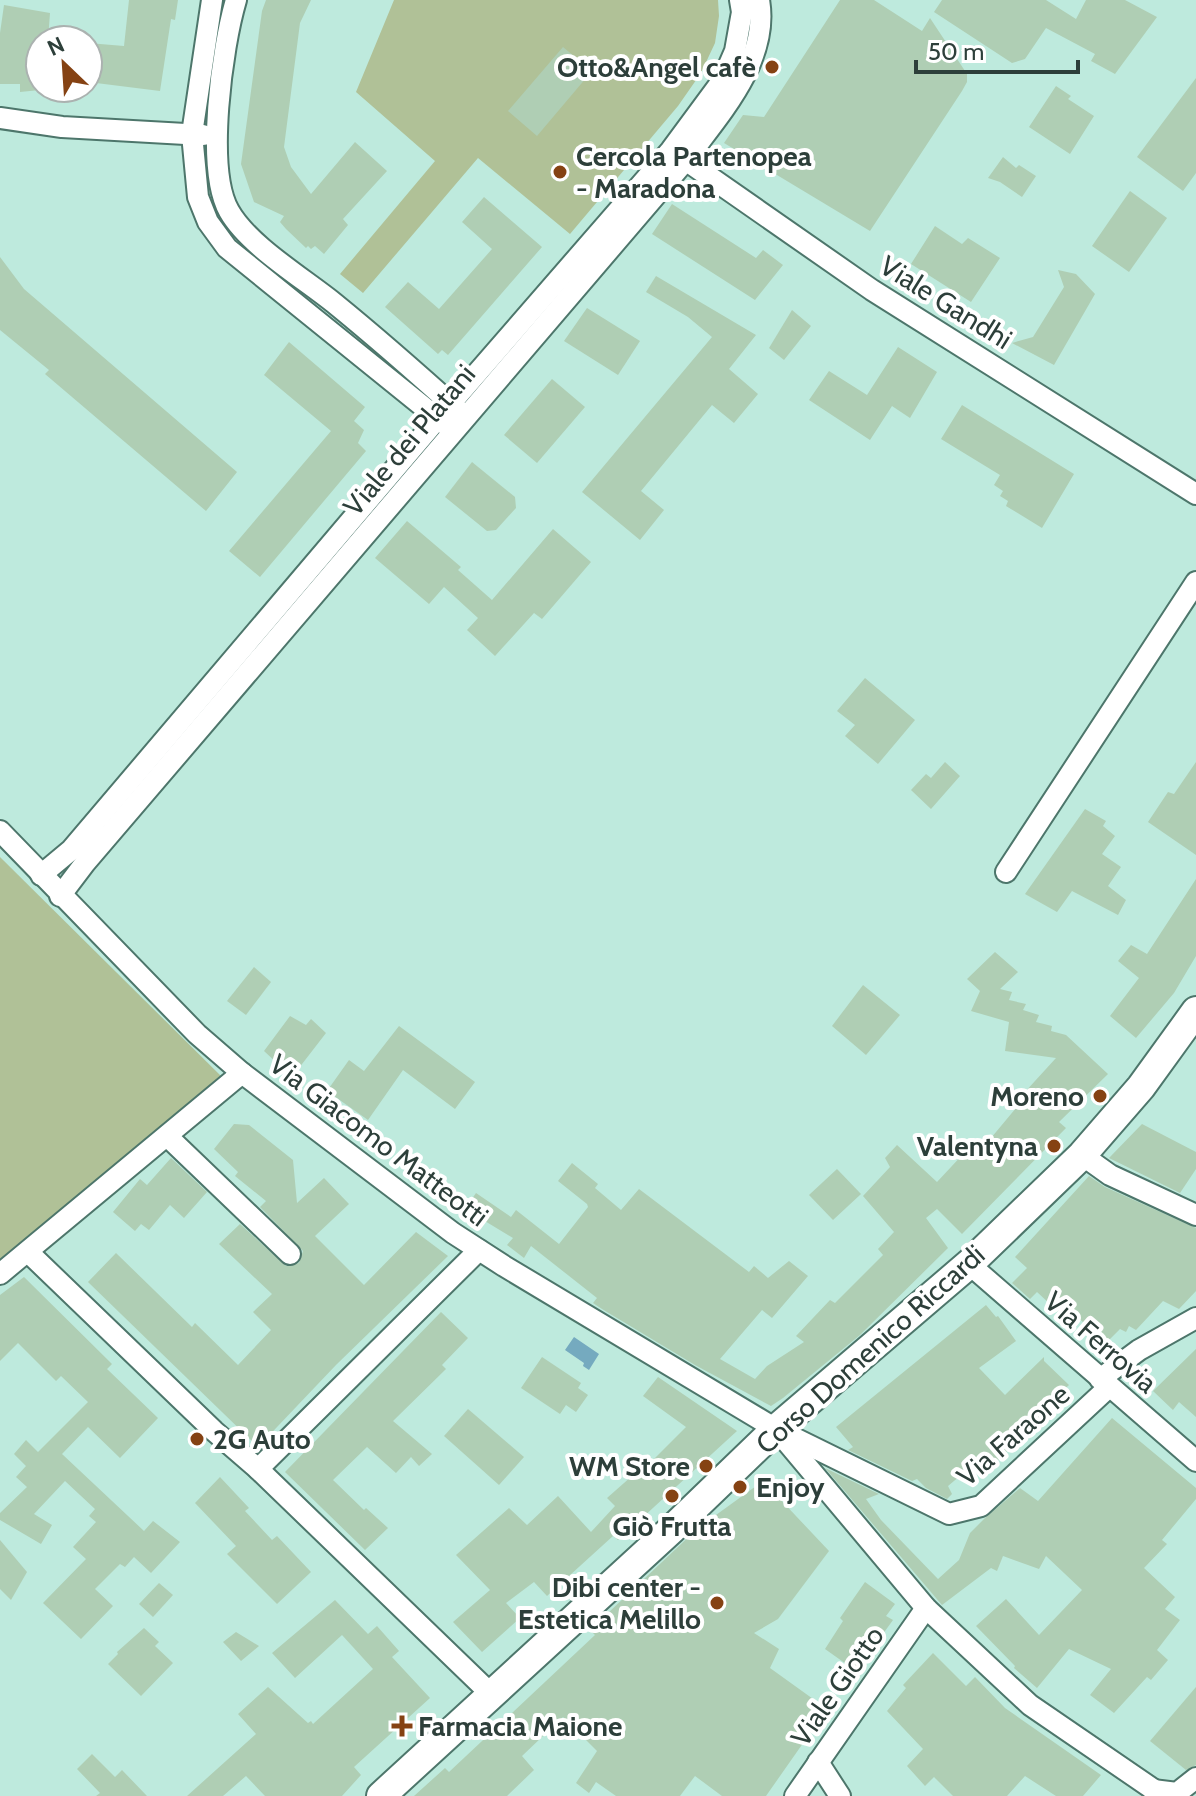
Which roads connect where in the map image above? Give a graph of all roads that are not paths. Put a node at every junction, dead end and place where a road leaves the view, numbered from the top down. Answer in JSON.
{"nodes":[{"id":1,"x":212,"y":0,"type":"edge"},
{"id":2,"x":236,"y":0,"type":"edge"},
{"id":3,"x":740,"y":0,"type":"edge"},
{"id":4,"x":759,"y":0,"type":"edge"},
{"id":5,"x":0,"y":118,"type":"edge"},
{"id":6,"x":192,"y":134,"type":"junction"},
{"id":7,"x":216,"y":136,"type":"junction"},
{"id":8,"x":678,"y":156,"type":"junction"},
{"id":9,"x":452,"y":417,"type":"junction"},
{"id":10,"x":1196,"y":494,"type":"edge"},
{"id":11,"x":1196,"y":582,"type":"edge"},
{"id":12,"x":0,"y":831,"type":"edge"},
{"id":13,"x":1006,"y":872,"type":"dead end"},
{"id":14,"x":41,"y":875,"type":"junction"},
{"id":15,"x":60,"y":896,"type":"junction"},
{"id":16,"x":1196,"y":1011,"type":"edge"},
{"id":17,"x":242,"y":1073,"type":"junction"},
{"id":18,"x":167,"y":1136,"type":"junction"},
{"id":19,"x":1082,"y":1155,"type":"junction"},
{"id":20,"x":1196,"y":1215,"type":"edge"},
{"id":21,"x":479,"y":1250,"type":"junction"},
{"id":22,"x":28,"y":1252,"type":"junction"},
{"id":23,"x":290,"y":1254,"type":"dead end"},
{"id":24,"x":969,"y":1264,"type":"junction"},
{"id":25,"x":0,"y":1274,"type":"edge"},
{"id":26,"x":1196,"y":1318,"type":"edge"},
{"id":27,"x":1105,"y":1383,"type":"junction"},
{"id":28,"x":776,"y":1429,"type":"junction"},
{"id":29,"x":1196,"y":1461,"type":"edge"},
{"id":30,"x":258,"y":1469,"type":"junction"},
{"id":31,"x":926,"y":1608,"type":"junction"},
{"id":32,"x":491,"y":1694,"type":"junction"},
{"id":33,"x":818,"y":1762,"type":"junction"},
{"id":34,"x":1196,"y":1778,"type":"edge"},
{"id":35,"x":1158,"y":1793,"type":"edge"},
{"id":36,"x":381,"y":1796,"type":"edge"},
{"id":37,"x":795,"y":1796,"type":"edge"},
{"id":38,"x":840,"y":1796,"type":"edge"}],
"edges":[{"from":1,"to":6,"type":"street"},
{"from":2,"to":7,"type":"street"},
{"from":3,"to":8,"type":"street","name":"Viale dei Platani"},
{"from":4,"to":8,"type":"street","name":"Viale dei Platani"},
{"from":5,"to":6,"type":"street"},
{"from":6,"to":7,"type":"street"},
{"from":6,"to":9,"type":"street"},
{"from":7,"to":9,"type":"street"},
{"from":8,"to":9,"type":"street","name":"Viale dei Platani"},
{"from":8,"to":10,"type":"street","name":"Viale Gandhi"},
{"from":9,"to":14,"type":"street","name":"Viale dei Platani"},
{"from":9,"to":15,"type":"street","name":"Viale dei Platani"},
{"from":11,"to":13,"type":"street"},
{"from":12,"to":14,"type":"street","name":"Via Giacomo Matteotti"},
{"from":14,"to":15,"type":"street","name":"Via Giacomo Matteotti"},
{"from":15,"to":17,"type":"street","name":"Via Giacomo Matteotti"},
{"from":16,"to":19,"type":"main road","name":"Corso Domenico Riccardi"},
{"from":17,"to":18,"type":"street"},
{"from":17,"to":21,"type":"street","name":"Via Giacomo Matteotti"},
{"from":18,"to":22,"type":"street"},
{"from":18,"to":23,"type":"street"},
{"from":19,"to":20,"type":"street"},
{"from":19,"to":24,"type":"main road","name":"Corso Domenico Riccardi"},
{"from":21,"to":28,"type":"street","name":"Via Giacomo Matteotti"},
{"from":21,"to":30,"type":"street"},
{"from":22,"to":25,"type":"street"},
{"from":22,"to":30,"type":"street"},
{"from":24,"to":27,"type":"street","name":"Via Ferrovia"},
{"from":24,"to":28,"type":"main road","name":"Corso Domenico Riccardi"},
{"from":26,"to":27,"type":"street","name":"Via Faraone"},
{"from":27,"to":28,"type":"street","name":"Via Faraone"},
{"from":27,"to":29,"type":"street","name":"Via Ferrovia"},
{"from":28,"to":31,"type":"street"},
{"from":28,"to":32,"type":"main road","name":"Corso Domenico Riccardi"},
{"from":30,"to":32,"type":"street"},
{"from":31,"to":33,"type":"street","name":"Viale Giotto"},
{"from":31,"to":35,"type":"street"},
{"from":32,"to":36,"type":"main road","name":"Corso Domenico Riccardi"},
{"from":33,"to":37,"type":"street","name":"Viale Giotto"},
{"from":33,"to":38,"type":"street"},
{"from":34,"to":35,"type":"street"}]}
